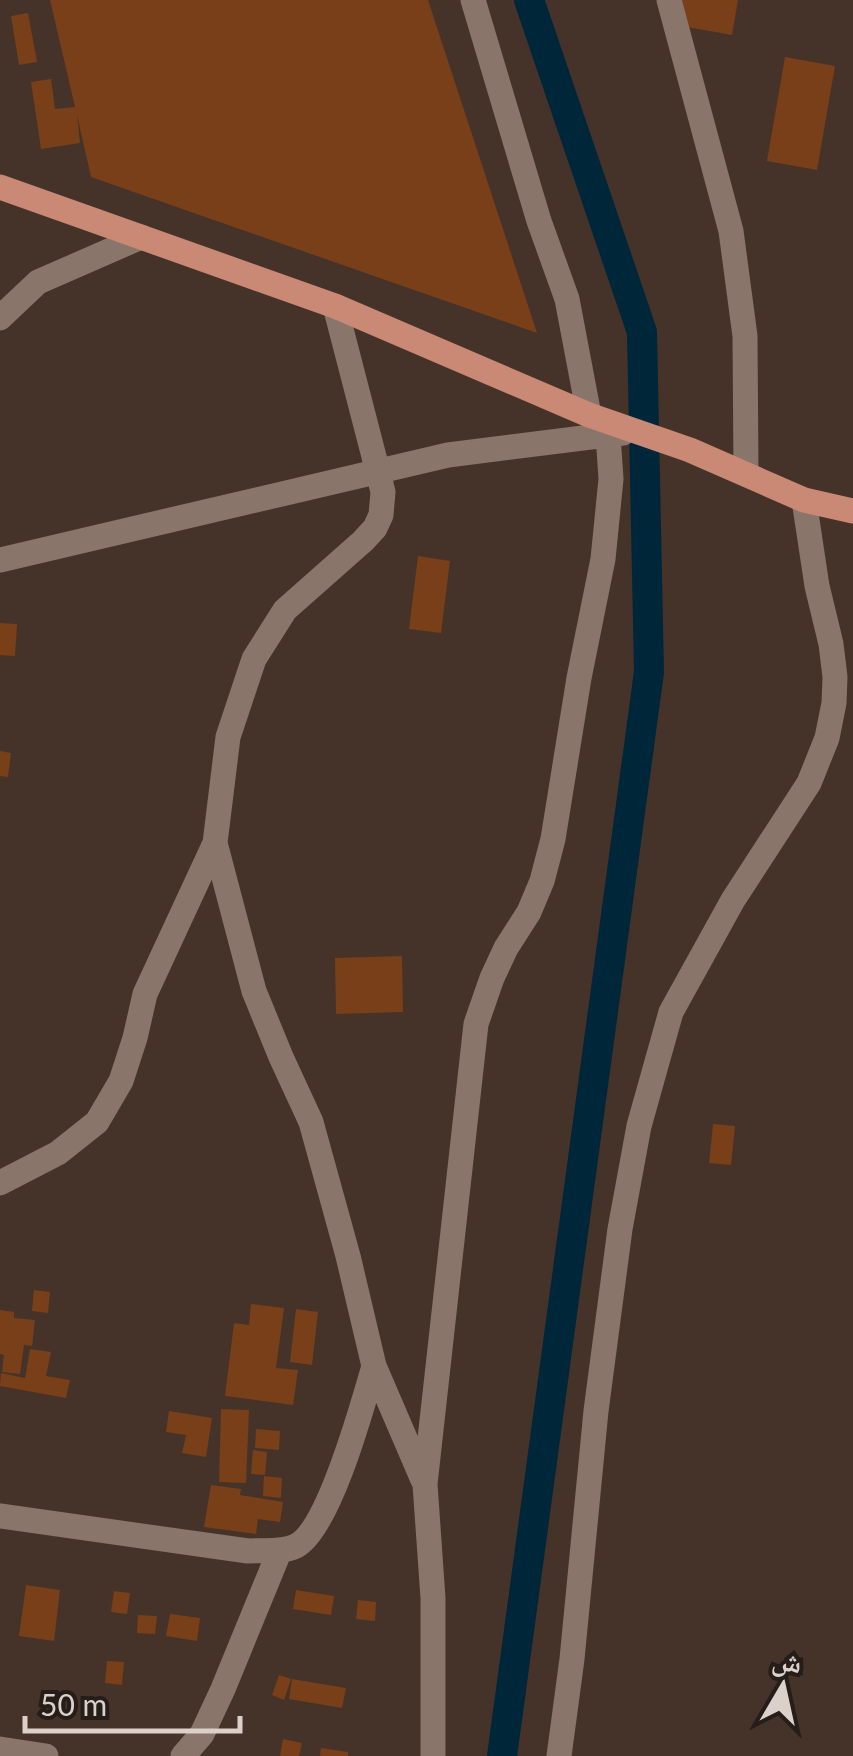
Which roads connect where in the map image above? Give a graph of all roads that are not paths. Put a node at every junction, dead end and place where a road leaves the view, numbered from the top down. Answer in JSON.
{"nodes":[{"id":1,"x":473,"y":0,"type":"edge"},
{"id":2,"x":669,"y":0,"type":"edge"},
{"id":3,"x":0,"y":187,"type":"edge"},
{"id":4,"x":142,"y":237,"type":"junction"},
{"id":5,"x":335,"y":306,"type":"junction"},
{"id":6,"x":0,"y":318,"type":"edge"},
{"id":7,"x":590,"y":415,"type":"junction"},
{"id":8,"x":620,"y":433,"type":"junction"},
{"id":9,"x":378,"y":472,"type":"junction"},
{"id":10,"x":746,"y":473,"type":"junction"},
{"id":11,"x":804,"y":500,"type":"junction"},
{"id":12,"x":853,"y":511,"type":"edge"},
{"id":13,"x":1,"y":556,"type":"edge"},
{"id":14,"x":215,"y":843,"type":"junction"},
{"id":15,"x":0,"y":1183,"type":"edge"},
{"id":16,"x":374,"y":1366,"type":"junction"},
{"id":17,"x":425,"y":1484,"type":"junction"},
{"id":18,"x":0,"y":1516,"type":"edge"},
{"id":19,"x":280,"y":1550,"type":"junction"},
{"id":20,"x":0,"y":1750,"type":"edge"},
{"id":21,"x":46,"y":1756,"type":"edge"},
{"id":22,"x":182,"y":1756,"type":"edge"},
{"id":23,"x":434,"y":1756,"type":"edge"},
{"id":24,"x":560,"y":1756,"type":"edge"}],
"edges":[{"from":1,"to":7,"type":"street"},
{"from":2,"to":10,"type":"street"},
{"from":3,"to":4,"type":"main road"},
{"from":4,"to":5,"type":"main road"},
{"from":4,"to":6,"type":"street"},
{"from":5,"to":7,"type":"main road"},
{"from":5,"to":9,"type":"street"},
{"from":7,"to":8,"type":"main road"},
{"from":8,"to":9,"type":"street"},
{"from":8,"to":10,"type":"main road"},
{"from":8,"to":17,"type":"street"},
{"from":9,"to":13,"type":"street"},
{"from":9,"to":14,"type":"street"},
{"from":10,"to":11,"type":"main road"},
{"from":11,"to":12,"type":"main road"},
{"from":11,"to":24,"type":"street"},
{"from":14,"to":15,"type":"street"},
{"from":14,"to":16,"type":"street"},
{"from":16,"to":17,"type":"street"},
{"from":16,"to":19,"type":"street"},
{"from":17,"to":23,"type":"street"},
{"from":18,"to":19,"type":"street"},
{"from":19,"to":22,"type":"street"},
{"from":20,"to":21,"type":"street"}]}
